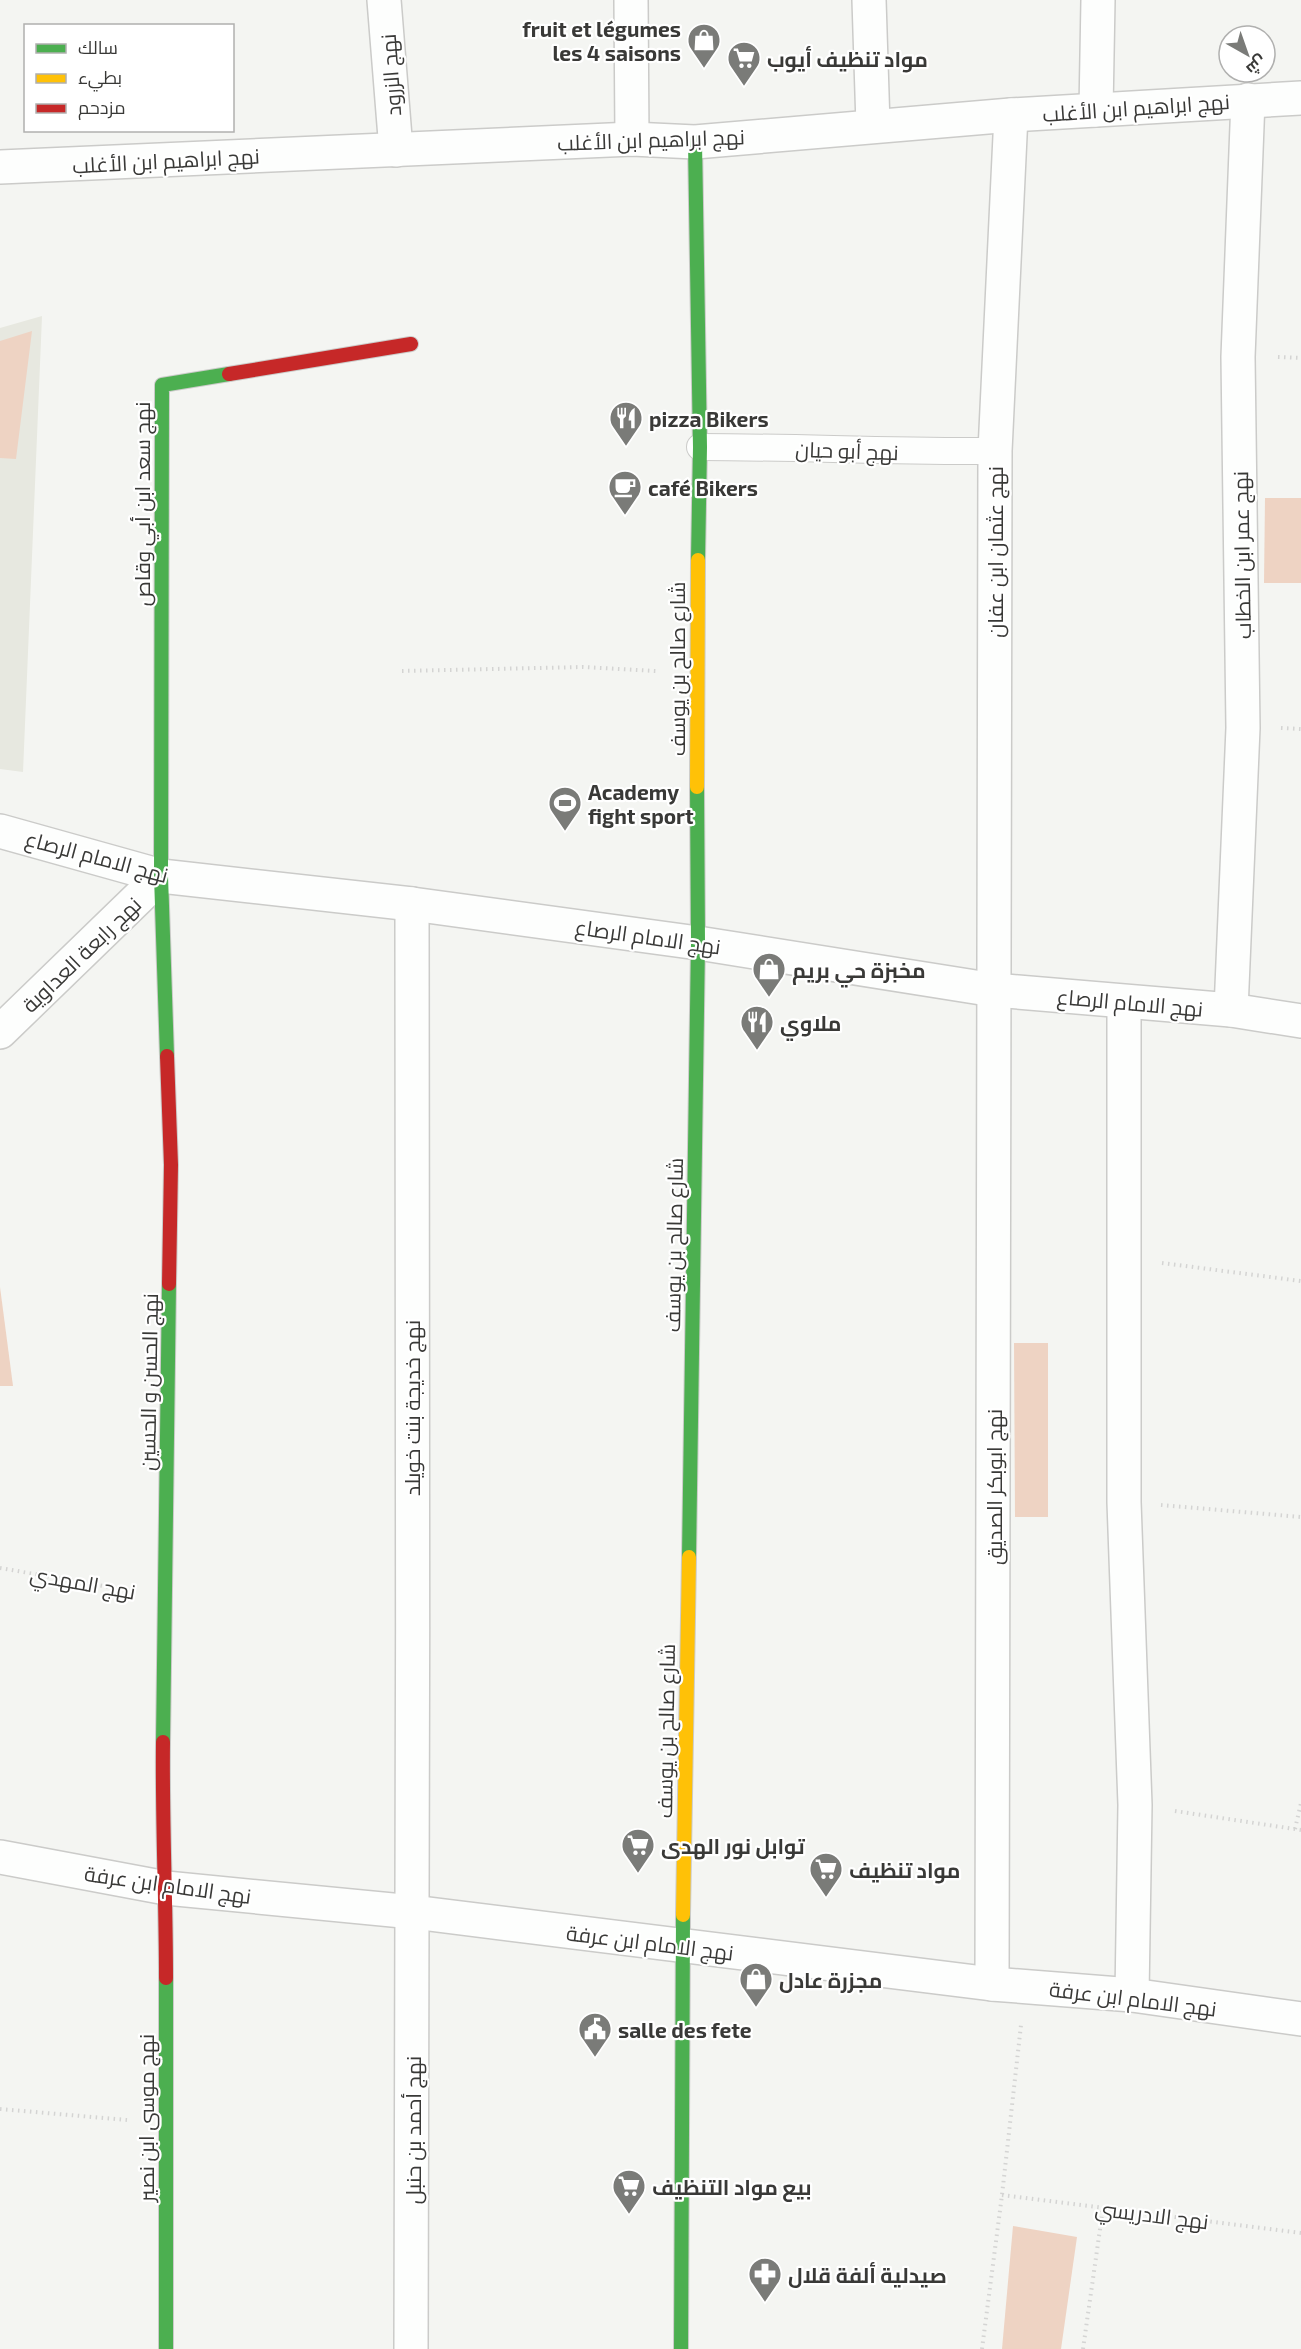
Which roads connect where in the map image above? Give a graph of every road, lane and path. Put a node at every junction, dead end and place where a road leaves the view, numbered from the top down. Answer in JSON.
{"nodes":[{"id":1,"x":384,"y":0,"type":"edge"},
{"id":2,"x":631,"y":0,"type":"edge"},
{"id":3,"x":869,"y":0,"type":"edge"},
{"id":4,"x":1098,"y":0,"type":"edge"},
{"id":5,"x":1301,"y":98,"type":"edge"},
{"id":6,"x":1248,"y":100,"type":"junction"},
{"id":7,"x":1096,"y":110,"type":"junction"},
{"id":8,"x":1011,"y":115,"type":"junction"},
{"id":9,"x":873,"y":125,"type":"junction"},
{"id":10,"x":632,"y":139,"type":"junction"},
{"id":11,"x":695,"y":142,"type":"junction"},
{"id":12,"x":396,"y":150,"type":"junction"},
{"id":13,"x":0,"y":167,"type":"edge"},
{"id":14,"x":411,"y":344,"type":"dead end"},
{"id":15,"x":700,"y":447,"type":"junction"},
{"id":16,"x":995,"y":451,"type":"junction"},
{"id":17,"x":402,"y":670,"type":"dead end"},
{"id":18,"x":696,"y":674,"type":"junction"},
{"id":19,"x":0,"y":831,"type":"edge"},
{"id":20,"x":161,"y":876,"type":"junction"},
{"id":21,"x":412,"y":904,"type":"junction"},
{"id":22,"x":698,"y":943,"type":"junction"},
{"id":23,"x":994,"y":990,"type":"junction"},
{"id":24,"x":1124,"y":1002,"type":"junction"},
{"id":25,"x":1231,"y":1010,"type":"junction"},
{"id":26,"x":1301,"y":1021,"type":"edge"},
{"id":27,"x":0,"y":1032,"type":"edge"},
{"id":28,"x":1124,"y":1258,"type":"junction"},
{"id":29,"x":1301,"y":1281,"type":"edge"},
{"id":30,"x":1124,"y":1502,"type":"junction"},
{"id":31,"x":1301,"y":1517,"type":"edge"},
{"id":32,"x":0,"y":1568,"type":"edge"},
{"id":33,"x":166,"y":1597,"type":"junction"},
{"id":34,"x":1301,"y":1803,"type":"edge"},
{"id":35,"x":1135,"y":1805,"type":"junction"},
{"id":36,"x":1295,"y":1829,"type":"junction"},
{"id":37,"x":1301,"y":1830,"type":"edge"},
{"id":38,"x":0,"y":1857,"type":"edge"},
{"id":39,"x":166,"y":1888,"type":"junction"},
{"id":40,"x":414,"y":1912,"type":"junction"},
{"id":41,"x":683,"y":1947,"type":"junction"},
{"id":42,"x":992,"y":1984,"type":"junction"},
{"id":43,"x":1025,"y":1985,"type":"junction"},
{"id":44,"x":1132,"y":1995,"type":"junction"},
{"id":45,"x":1301,"y":2019,"type":"edge"},
{"id":46,"x":0,"y":2109,"type":"edge"},
{"id":47,"x":128,"y":2120,"type":"dead end"},
{"id":48,"x":1002,"y":2195,"type":"junction"},
{"id":49,"x":1103,"y":2208,"type":"junction"},
{"id":50,"x":1301,"y":2233,"type":"edge"},
{"id":51,"x":166,"y":2349,"type":"edge"},
{"id":52,"x":411,"y":2349,"type":"edge"},
{"id":53,"x":681,"y":2349,"type":"edge"},
{"id":54,"x":982,"y":2349,"type":"edge"},
{"id":55,"x":1083,"y":2349,"type":"edge"}],
"edges":[{"from":1,"to":12,"type":"street","name":"نهج الزرود"},
{"from":2,"to":10,"type":"street"},
{"from":3,"to":9,"type":"street"},
{"from":4,"to":7,"type":"street"},
{"from":5,"to":6,"type":"street","name":"نهج ابراهيم ابن الأغلب"},
{"from":6,"to":7,"type":"street","name":"نهج ابراهيم ابن الأغلب"},
{"from":6,"to":25,"type":"street","name":"نهج عمر ابن الخطاب"},
{"from":7,"to":8,"type":"street","name":"نهج ابراهيم ابن الأغلب"},
{"from":8,"to":9,"type":"street","name":"نهج ابراهيم ابن الأغلب"},
{"from":8,"to":16,"type":"street","name":"نهج عثمان ابن عفان"},
{"from":9,"to":11,"type":"street","name":"نهج ابراهيم ابن الأغلب"},
{"from":10,"to":11,"type":"street","name":"نهج ابراهيم ابن الأغلب"},
{"from":10,"to":12,"type":"street","name":"نهج ابراهيم ابن الأغلب"},
{"from":11,"to":15,"type":"street","name":"شارع صالح بن يوسف"},
{"from":12,"to":13,"type":"street","name":"نهج ابراهيم ابن الأغلب"},
{"from":14,"to":20,"type":"street","name":"نهج سعد ابن أبي وقاص"},
{"from":15,"to":16,"type":"lane","name":"نهج أبو حيان"},
{"from":15,"to":18,"type":"street","name":"شارع صالح بن يوسف"},
{"from":16,"to":23,"type":"street","name":"نهج عثمان ابن عفان"},
{"from":17,"to":18,"type":"path"},
{"from":18,"to":22,"type":"street","name":"شارع صالح بن يوسف"},
{"from":19,"to":20,"type":"street","name":"نهج الامام الرصاع"},
{"from":20,"to":21,"type":"street","name":"نهج الامام الرصاع"},
{"from":20,"to":27,"type":"street","name":"نهج رابعة العداوية"},
{"from":20,"to":33,"type":"street","name":"نهج الحسن و الحسين"},
{"from":21,"to":22,"type":"street","name":"نهج الامام الرصاع"},
{"from":21,"to":40,"type":"street","name":"نهج خديجة بنت خويلد"},
{"from":22,"to":23,"type":"street","name":"نهج الامام الرصاع"},
{"from":22,"to":41,"type":"street","name":"شارع صالح بن يوسف"},
{"from":23,"to":24,"type":"street","name":"نهج الامام الرصاع"},
{"from":23,"to":42,"type":"street","name":"نهج ابوبكر الصديق"},
{"from":24,"to":25,"type":"street","name":"نهج الامام الرصاع"},
{"from":24,"to":28,"type":"street"},
{"from":25,"to":26,"type":"street","name":"نهج الامام الرصاع"},
{"from":28,"to":29,"type":"path"},
{"from":28,"to":30,"type":"street"},
{"from":30,"to":31,"type":"path"},
{"from":30,"to":35,"type":"street"},
{"from":32,"to":33,"type":"path","name":"نهج المهدي"},
{"from":33,"to":39,"type":"street","name":"نهج الحسن و الحسين"},
{"from":34,"to":36,"type":"path"},
{"from":35,"to":36,"type":"path"},
{"from":35,"to":44,"type":"street"},
{"from":36,"to":37,"type":"path"},
{"from":38,"to":39,"type":"street","name":"نهج الامام ابن عرفة"},
{"from":39,"to":40,"type":"street","name":"نهج الامام ابن عرفة"},
{"from":39,"to":51,"type":"street","name":"نهج موسى ابن نصير"},
{"from":40,"to":41,"type":"street","name":"نهج الامام ابن عرفة"},
{"from":40,"to":52,"type":"street","name":"نهج أحمد بن حنبل"},
{"from":41,"to":42,"type":"street","name":"نهج الامام ابن عرفة"},
{"from":41,"to":53,"type":"street","name":"شارع صالح بن يوسف"},
{"from":42,"to":43,"type":"street","name":"نهج الامام ابن عرفة"},
{"from":43,"to":44,"type":"street","name":"نهج الامام ابن عرفة"},
{"from":43,"to":48,"type":"path"},
{"from":44,"to":45,"type":"street","name":"نهج الامام ابن عرفة"},
{"from":46,"to":47,"type":"path"},
{"from":48,"to":49,"type":"path","name":"نهج الادريسي"},
{"from":48,"to":54,"type":"path"},
{"from":49,"to":50,"type":"path","name":"نهج الادريسي"},
{"from":49,"to":55,"type":"path"}]}
